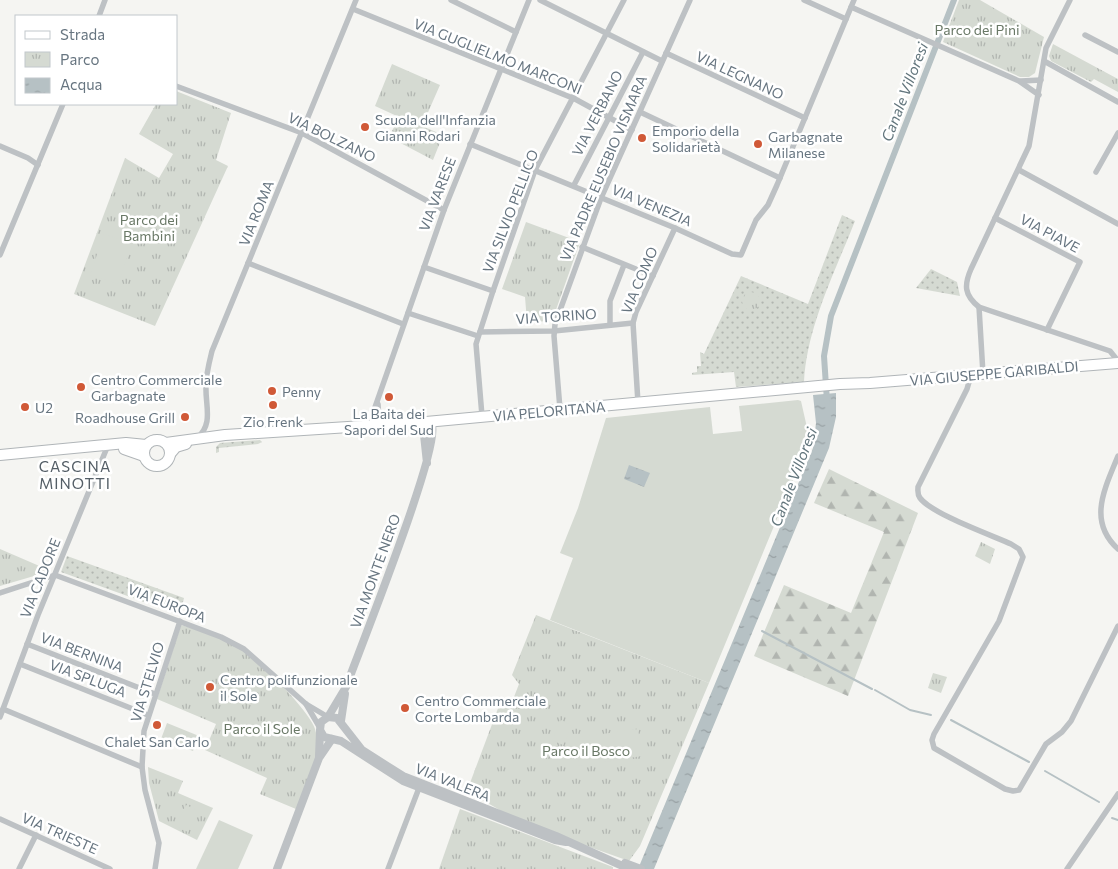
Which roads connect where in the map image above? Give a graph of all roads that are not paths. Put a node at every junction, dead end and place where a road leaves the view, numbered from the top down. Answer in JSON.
{"nodes":[{"id":1,"x":105,"y":0,"type":"edge"},
{"id":2,"x":356,"y":0,"type":"edge"},
{"id":3,"x":452,"y":0,"type":"edge"},
{"id":4,"x":529,"y":0,"type":"edge"},
{"id":5,"x":540,"y":0,"type":"edge"},
{"id":6,"x":624,"y":0,"type":"edge"},
{"id":7,"x":690,"y":0,"type":"edge"},
{"id":8,"x":804,"y":0,"type":"edge"},
{"id":9,"x":854,"y":0,"type":"edge"},
{"id":10,"x":1070,"y":0,"type":"edge"},
{"id":11,"x":851,"y":7,"type":"junction"},
{"id":12,"x":353,"y":9,"type":"junction"},
{"id":13,"x":99,"y":15,"type":"edge"},
{"id":14,"x":846,"y":19,"type":"junction"},
{"id":15,"x":516,"y":32,"type":"junction"},
{"id":16,"x":606,"y":33,"type":"junction"},
{"id":17,"x":1085,"y":35,"type":"dead end"},
{"id":18,"x":643,"y":52,"type":"junction"},
{"id":19,"x":1118,"y":52,"type":"edge"},
{"id":20,"x":666,"y":54,"type":"junction"},
{"id":21,"x":662,"y":61,"type":"junction"},
{"id":22,"x":1044,"y":61,"type":"junction"},
{"id":23,"x":500,"y":70,"type":"junction"},
{"id":24,"x":1041,"y":80,"type":"junction"},
{"id":25,"x":1019,"y":81,"type":"junction"},
{"id":26,"x":178,"y":87,"type":"edge"},
{"id":27,"x":1039,"y":95,"type":"junction"},
{"id":28,"x":572,"y":98,"type":"junction"},
{"id":29,"x":1118,"y":102,"type":"edge"},
{"id":30,"x":63,"y":105,"type":"edge"},
{"id":31,"x":640,"y":112,"type":"junction"},
{"id":32,"x":608,"y":117,"type":"junction"},
{"id":33,"x":805,"y":118,"type":"junction"},
{"id":34,"x":632,"y":130,"type":"junction"},
{"id":35,"x":302,"y":133,"type":"junction"},
{"id":36,"x":1118,"y":133,"type":"edge"},
{"id":37,"x":470,"y":144,"type":"junction"},
{"id":38,"x":0,"y":146,"type":"edge"},
{"id":39,"x":38,"y":165,"type":"junction"},
{"id":40,"x":535,"y":170,"type":"junction"},
{"id":41,"x":1018,"y":170,"type":"junction"},
{"id":42,"x":1096,"y":172,"type":"dead end"},
{"id":43,"x":780,"y":178,"type":"junction"},
{"id":44,"x":574,"y":186,"type":"junction"},
{"id":45,"x":601,"y":198,"type":"junction"},
{"id":46,"x":444,"y":210,"type":"junction"},
{"id":47,"x":995,"y":218,"type":"junction"},
{"id":48,"x":1118,"y":224,"type":"edge"},
{"id":49,"x":675,"y":228,"type":"junction"},
{"id":50,"x":582,"y":247,"type":"junction"},
{"id":51,"x":0,"y":255,"type":"edge"},
{"id":52,"x":248,"y":263,"type":"junction"},
{"id":53,"x":624,"y":265,"type":"junction"},
{"id":54,"x":424,"y":267,"type":"junction"},
{"id":55,"x":653,"y":276,"type":"junction"},
{"id":56,"x":493,"y":291,"type":"junction"},
{"id":57,"x":979,"y":307,"type":"junction"},
{"id":58,"x":408,"y":313,"type":"junction"},
{"id":59,"x":633,"y":323,"type":"junction"},
{"id":60,"x":404,"y":324,"type":"junction"},
{"id":61,"x":610,"y":325,"type":"junction"},
{"id":62,"x":1047,"y":330,"type":"junction"},
{"id":63,"x":554,"y":331,"type":"junction"},
{"id":64,"x":479,"y":334,"type":"junction"},
{"id":65,"x":1118,"y":362,"type":"edge"},
{"id":66,"x":983,"y":374,"type":"junction"},
{"id":67,"x":971,"y":375,"type":"junction"},
{"id":68,"x":839,"y":386,"type":"joint"},
{"id":69,"x":638,"y":403,"type":"junction"},
{"id":70,"x":560,"y":409,"type":"junction"},
{"id":71,"x":482,"y":416,"type":"junction"},
{"id":72,"x":426,"y":422,"type":"junction"},
{"id":73,"x":376,"y":426,"type":"junction"},
{"id":74,"x":292,"y":431,"type":"junction"},
{"id":75,"x":197,"y":438,"type":"junction"},
{"id":76,"x":166,"y":443,"type":"junction"},
{"id":77,"x":146,"y":445,"type":"junction"},
{"id":78,"x":106,"y":450,"type":"junction"},
{"id":79,"x":170,"y":454,"type":"junction"},
{"id":80,"x":0,"y":456,"type":"edge"},
{"id":81,"x":144,"y":456,"type":"junction"},
{"id":82,"x":1118,"y":456,"type":"edge"},
{"id":83,"x":1118,"y":549,"type":"edge"},
{"id":84,"x":55,"y":575,"type":"junction"},
{"id":85,"x":0,"y":593,"type":"edge"},
{"id":86,"x":180,"y":621,"type":"junction"},
{"id":87,"x":1118,"y":626,"type":"edge"},
{"id":88,"x":27,"y":644,"type":"junction"},
{"id":89,"x":20,"y":664,"type":"junction"},
{"id":90,"x":346,"y":687,"type":"junction"},
{"id":91,"x":155,"y":694,"type":"junction"},
{"id":92,"x":306,"y":704,"type":"junction"},
{"id":93,"x":3,"y":706,"type":"edge"},
{"id":94,"x":148,"y":714,"type":"junction"},
{"id":95,"x":0,"y":717,"type":"edge"},
{"id":96,"x":328,"y":717,"type":"junction"},
{"id":97,"x":342,"y":723,"type":"junction"},
{"id":98,"x":320,"y":730,"type":"junction"},
{"id":99,"x":333,"y":739,"type":"junction"},
{"id":100,"x":319,"y":758,"type":"junction"},
{"id":101,"x":142,"y":767,"type":"junction"},
{"id":102,"x":419,"y":788,"type":"junction"},
{"id":103,"x":1118,"y":794,"type":"edge"},
{"id":104,"x":0,"y":819,"type":"edge"},
{"id":105,"x":36,"y":836,"type":"junction"},
{"id":106,"x":566,"y":842,"type":"junction"},
{"id":107,"x":631,"y":867,"type":"edge"},
{"id":108,"x":19,"y":869,"type":"edge"},
{"id":109,"x":110,"y":869,"type":"edge"},
{"id":110,"x":155,"y":869,"type":"edge"},
{"id":111,"x":277,"y":869,"type":"edge"},
{"id":112,"x":388,"y":869,"type":"edge"},
{"id":113,"x":641,"y":869,"type":"edge"},
{"id":114,"x":1067,"y":869,"type":"edge"}],
"edges":[{"from":1,"to":13,"type":"street"},
{"from":2,"to":12,"type":"street","name":"VIA ROMA"},
{"from":3,"to":15,"type":"street"},
{"from":4,"to":15,"type":"street","name":"VIA VARESE"},
{"from":5,"to":16,"type":"street"},
{"from":6,"to":16,"type":"street","name":"VIA SILVIO PELLICO"},
{"from":7,"to":20,"type":"street","name":"VIA PADRE EUSEBIO VISMARA"},
{"from":8,"to":14,"type":"street"},
{"from":9,"to":11,"type":"street"},
{"from":10,"to":22,"type":"street"},
{"from":11,"to":14,"type":"street"},
{"from":11,"to":25,"type":"street"},
{"from":12,"to":23,"type":"street","name":"VIA GUGLIELMO MARCONI"},
{"from":12,"to":35,"type":"street","name":"VIA ROMA"},
{"from":14,"to":33,"type":"street"},
{"from":15,"to":23,"type":"street","name":"VIA VARESE"},
{"from":16,"to":18,"type":"street"},
{"from":16,"to":28,"type":"street","name":"VIA SILVIO PELLICO"},
{"from":17,"to":19,"type":"street"},
{"from":18,"to":21,"type":"street"},
{"from":18,"to":32,"type":"street","name":"VIA VERBANO"},
{"from":20,"to":21,"type":"street","name":"VIA PADRE EUSEBIO VISMARA"},
{"from":20,"to":33,"type":"street","name":"VIA LEGNANO"},
{"from":21,"to":31,"type":"street","name":"VIA PADRE EUSEBIO VISMARA"},
{"from":22,"to":24,"type":"street"},
{"from":22,"to":29,"type":"street"},
{"from":23,"to":28,"type":"street","name":"VIA GUGLIELMO MARCONI"},
{"from":23,"to":37,"type":"street","name":"VIA VARESE"},
{"from":24,"to":25,"type":"street"},
{"from":24,"to":27,"type":"street"},
{"from":25,"to":27,"type":"street"},
{"from":26,"to":35,"type":"street","name":"VIA BOLZANO"},
{"from":27,"to":41,"type":"street"},
{"from":28,"to":32,"type":"street","name":"VIA GUGLIELMO MARCONI"},
{"from":28,"to":40,"type":"street","name":"VIA SILVIO PELLICO"},
{"from":30,"to":39,"type":"street"},
{"from":31,"to":34,"type":"street","name":"VIA PADRE EUSEBIO VISMARA"},
{"from":31,"to":43,"type":"street"},
{"from":32,"to":34,"type":"street","name":"VIA GUGLIELMO MARCONI"},
{"from":32,"to":44,"type":"street","name":"VIA VERBANO"},
{"from":33,"to":43,"type":"street"},
{"from":34,"to":45,"type":"street","name":"VIA PADRE EUSEBIO VISMARA"},
{"from":35,"to":46,"type":"street","name":"VIA BOLZANO"},
{"from":35,"to":52,"type":"street","name":"VIA ROMA"},
{"from":36,"to":42,"type":"street"},
{"from":37,"to":40,"type":"street","name":"VIA VENEZIA"},
{"from":37,"to":46,"type":"street","name":"VIA VARESE"},
{"from":38,"to":39,"type":"street"},
{"from":39,"to":51,"type":"street"},
{"from":40,"to":44,"type":"street","name":"VIA VENEZIA"},
{"from":40,"to":56,"type":"street","name":"VIA SILVIO PELLICO"},
{"from":41,"to":47,"type":"street"},
{"from":41,"to":48,"type":"street"},
{"from":43,"to":49,"type":"street","name":"VIA VENEZIA"},
{"from":44,"to":45,"type":"street","name":"VIA VENEZIA"},
{"from":45,"to":49,"type":"street","name":"VIA VENEZIA"},
{"from":45,"to":50,"type":"street","name":"VIA PADRE EUSEBIO VISMARA"},
{"from":46,"to":54,"type":"street","name":"VIA VARESE"},
{"from":47,"to":57,"type":"street"},
{"from":47,"to":62,"type":"street","name":"VIA PIAVE"},
{"from":49,"to":55,"type":"street","name":"VIA COMO"},
{"from":50,"to":53,"type":"street"},
{"from":50,"to":63,"type":"street","name":"VIA PADRE EUSEBIO VISMARA"},
{"from":52,"to":60,"type":"street"},
{"from":52,"to":75,"type":"street","name":"VIA ROMA"},
{"from":53,"to":55,"type":"street"},
{"from":53,"to":61,"type":"street"},
{"from":54,"to":56,"type":"street"},
{"from":54,"to":58,"type":"street","name":"VIA VARESE"},
{"from":55,"to":59,"type":"street","name":"VIA COMO"},
{"from":56,"to":64,"type":"street","name":"VIA SILVIO PELLICO"},
{"from":57,"to":62,"type":"street"},
{"from":57,"to":66,"type":"street"},
{"from":58,"to":60,"type":"street","name":"VIA VARESE"},
{"from":58,"to":64,"type":"street","name":"VIA TORINO"},
{"from":59,"to":61,"type":"street","name":"VIA TORINO"},
{"from":59,"to":69,"type":"street","name":"VIA COMO"},
{"from":60,"to":73,"type":"street","name":"VIA VARESE"},
{"from":61,"to":63,"type":"street","name":"VIA TORINO"},
{"from":62,"to":65,"type":"street"},
{"from":63,"to":64,"type":"street","name":"VIA TORINO"},
{"from":63,"to":70,"type":"street","name":"VIA PADRE EUSEBIO VISMARA"},
{"from":64,"to":71,"type":"street","name":"VIA SILVIO PELLICO"},
{"from":65,"to":66,"type":"main road","name":"VIA GIUSEPPE GARIBALDI"},
{"from":66,"to":67,"type":"main road","name":"VIA GIUSEPPE GARIBALDI"},
{"from":67,"to":68,"type":"main road","name":"VIA GIUSEPPE GARIBALDI"},
{"from":67,"to":87,"type":"street"},
{"from":68,"to":69,"type":"main road","name":"VIA PELORITANA"},
{"from":69,"to":70,"type":"main road","name":"VIA PELORITANA"},
{"from":70,"to":71,"type":"main road","name":"VIA PELORITANA"},
{"from":71,"to":72,"type":"main road","name":"VIA PELORITANA"},
{"from":72,"to":73,"type":"main road","name":"VIA PELORITANA"},
{"from":72,"to":90,"type":"street","name":"VIA MONTE NERO"},
{"from":73,"to":74,"type":"main road","name":"VIA PELORITANA"},
{"from":74,"to":75,"type":"main road","name":"VIA PELORITANA"},
{"from":74,"to":79,"type":"main road","name":"VIA PELORITANA"},
{"from":75,"to":76,"type":"main road","name":"VIA PELORITANA"},
{"from":76,"to":77,"type":"main road"},
{"from":76,"to":79,"type":"main road"},
{"from":77,"to":80,"type":"main road"},
{"from":77,"to":81,"type":"main road"},
{"from":78,"to":80,"type":"main road"},
{"from":78,"to":81,"type":"main road"},
{"from":78,"to":84,"type":"street","name":"VIA CADORE"},
{"from":79,"to":81,"type":"main road"},
{"from":82,"to":83,"type":"street"},
{"from":84,"to":85,"type":"street"},
{"from":84,"to":86,"type":"street","name":"VIA EUROPA"},
{"from":84,"to":88,"type":"street","name":"VIA CADORE"},
{"from":86,"to":91,"type":"street","name":"VIA STELVIO"},
{"from":86,"to":92,"type":"street","name":"VIA EUROPA"},
{"from":88,"to":89,"type":"street","name":"VIA CADORE"},
{"from":88,"to":91,"type":"street","name":"VIA BERNINA"},
{"from":89,"to":93,"type":"street","name":"VIA CADORE"},
{"from":89,"to":94,"type":"street","name":"VIA SPLUGA"},
{"from":90,"to":96,"type":"street","name":"VIA MONTE NERO"},
{"from":90,"to":97,"type":"street","name":"VIA MONTE NERO"},
{"from":91,"to":94,"type":"street","name":"VIA STELVIO"},
{"from":92,"to":96,"type":"street","name":"VIA EUROPA"},
{"from":92,"to":98,"type":"street","name":"VIA EUROPA"},
{"from":93,"to":95,"type":"street","name":"VIA CADORE"},
{"from":93,"to":101,"type":"street"},
{"from":94,"to":101,"type":"street","name":"VIA STELVIO"},
{"from":96,"to":97,"type":"street"},
{"from":96,"to":98,"type":"street"},
{"from":97,"to":99,"type":"street"},
{"from":97,"to":106,"type":"street","name":"VIA VALERA"},
{"from":98,"to":99,"type":"street"},
{"from":98,"to":100,"type":"street"},
{"from":99,"to":100,"type":"street"},
{"from":99,"to":102,"type":"street","name":"VIA VALERA"},
{"from":100,"to":111,"type":"street"},
{"from":101,"to":110,"type":"street","name":"VIA STELVIO"},
{"from":102,"to":106,"type":"street","name":"VIA VALERA"},
{"from":102,"to":112,"type":"street"},
{"from":103,"to":114,"type":"street"},
{"from":104,"to":105,"type":"street","name":"VIA TRIESTE"},
{"from":105,"to":108,"type":"street"},
{"from":105,"to":109,"type":"street","name":"VIA TRIESTE"},
{"from":106,"to":107,"type":"street","name":"VIA VALERA"},
{"from":107,"to":113,"type":"street","name":"VIA VALERA"}]}
